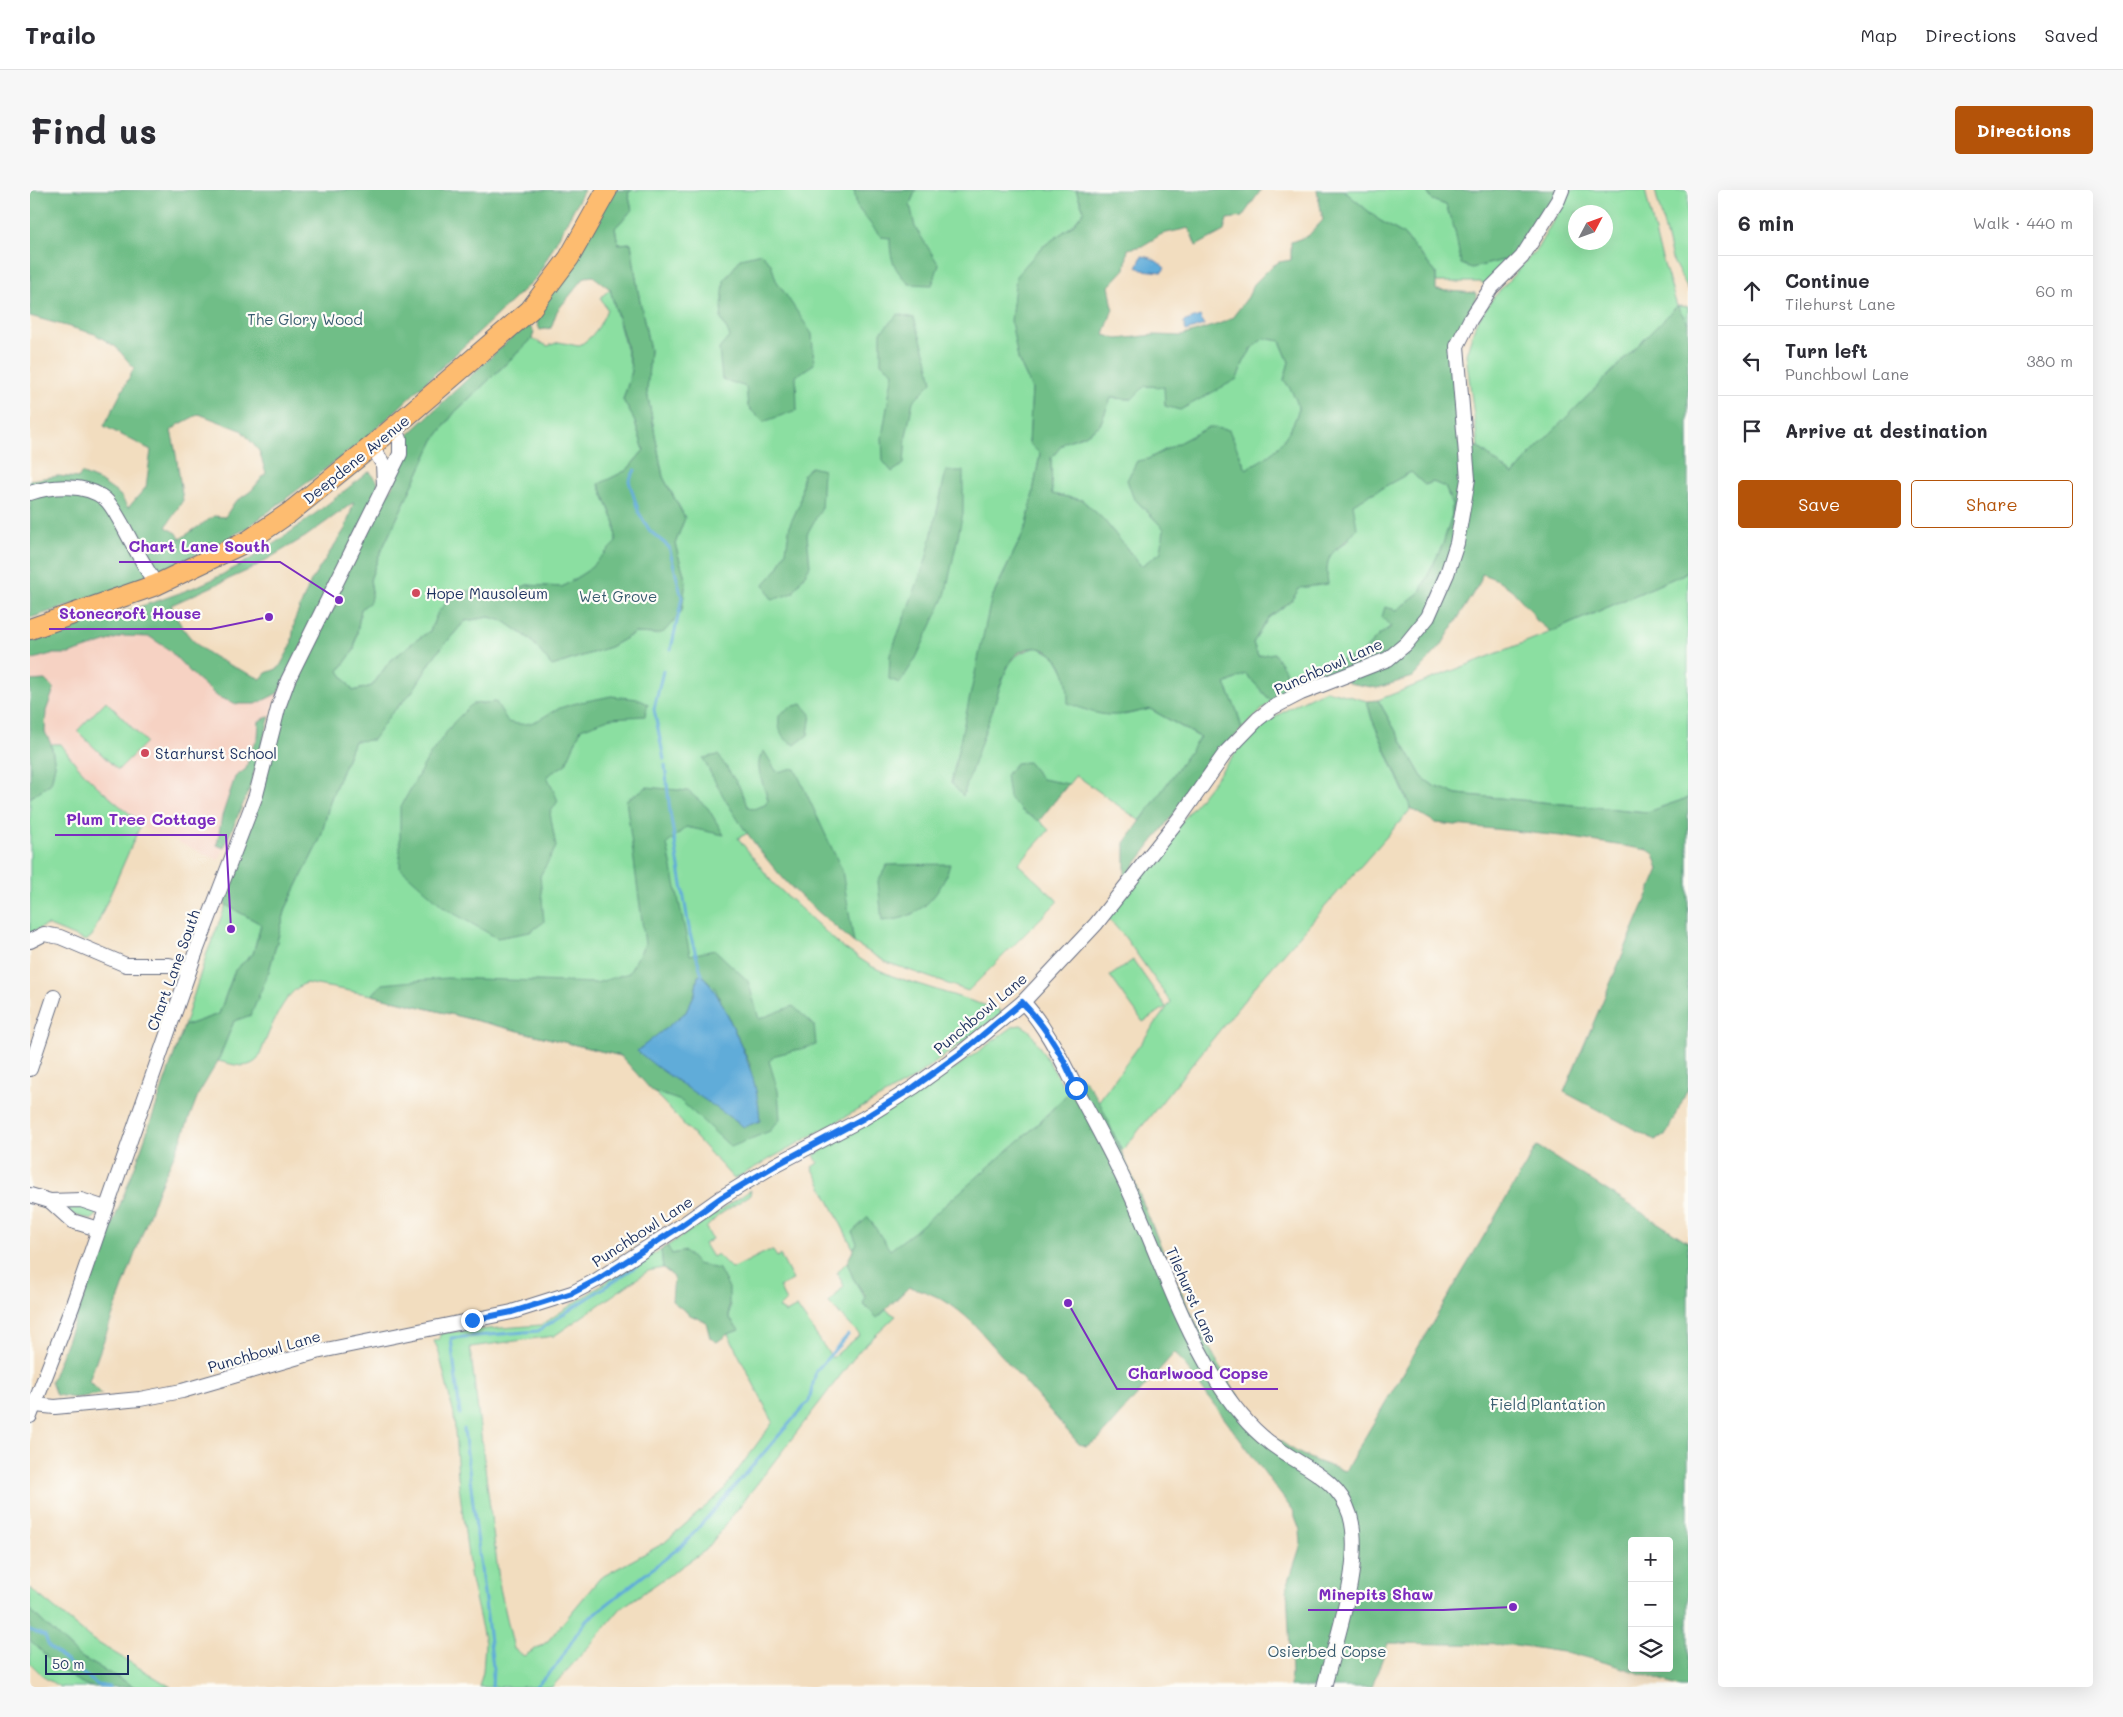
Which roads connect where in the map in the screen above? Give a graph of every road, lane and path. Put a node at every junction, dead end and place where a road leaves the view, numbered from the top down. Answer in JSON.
{"nodes":[{"id":1,"x":607,"y":190,"type":"edge"},
{"id":2,"x":1562,"y":190,"type":"edge"},
{"id":3,"x":395,"y":427,"type":"junction"},
{"id":4,"x":372,"y":446,"type":"junction"},
{"id":5,"x":384,"y":487,"type":"junction"},
{"id":6,"x":30,"y":493,"type":"edge"},
{"id":7,"x":156,"y":585,"type":"junction"},
{"id":8,"x":30,"y":629,"type":"edge"},
{"id":9,"x":30,"y":941,"type":"edge"},
{"id":10,"x":189,"y":970,"type":"junction"},
{"id":11,"x":54,"y":997,"type":"dead end"},
{"id":12,"x":1022,"y":1002,"type":"junction"},
{"id":13,"x":30,"y":1069,"type":"edge"},
{"id":14,"x":30,"y":1195,"type":"edge"},
{"id":15,"x":50,"y":1201,"type":"junction"},
{"id":16,"x":105,"y":1208,"type":"junction"},
{"id":17,"x":98,"y":1229,"type":"junction"},
{"id":18,"x":32,"y":1410,"type":"edge"},
{"id":19,"x":1324,"y":1687,"type":"edge"}],
"edges":[{"from":1,"to":3,"type":"highway","name":"Deepdene Avenue"},
{"from":2,"to":12,"type":"street","name":"Punchbowl Lane"},
{"from":3,"to":4,"type":"highway","name":"Deepdene Avenue"},
{"from":3,"to":5,"type":"street","name":"Chart Lane South"},
{"from":4,"to":5,"type":"street"},
{"from":4,"to":7,"type":"highway","name":"Deepdene Avenue"},
{"from":5,"to":10,"type":"street","name":"Chart Lane South"},
{"from":6,"to":7,"type":"street"},
{"from":7,"to":8,"type":"highway","name":"Deepdene Avenue"},
{"from":9,"to":10,"type":"street"},
{"from":10,"to":16,"type":"street","name":"Chart Lane South"},
{"from":11,"to":13,"type":"street"},
{"from":12,"to":18,"type":"street","name":"Punchbowl Lane"},
{"from":12,"to":19,"type":"street","name":"Tilehurst Lane"},
{"from":14,"to":15,"type":"street"},
{"from":15,"to":16,"type":"street"},
{"from":15,"to":17,"type":"street"},
{"from":16,"to":17,"type":"street","name":"Chart Lane South"},
{"from":17,"to":18,"type":"street","name":"Chart Lane South"}]}
